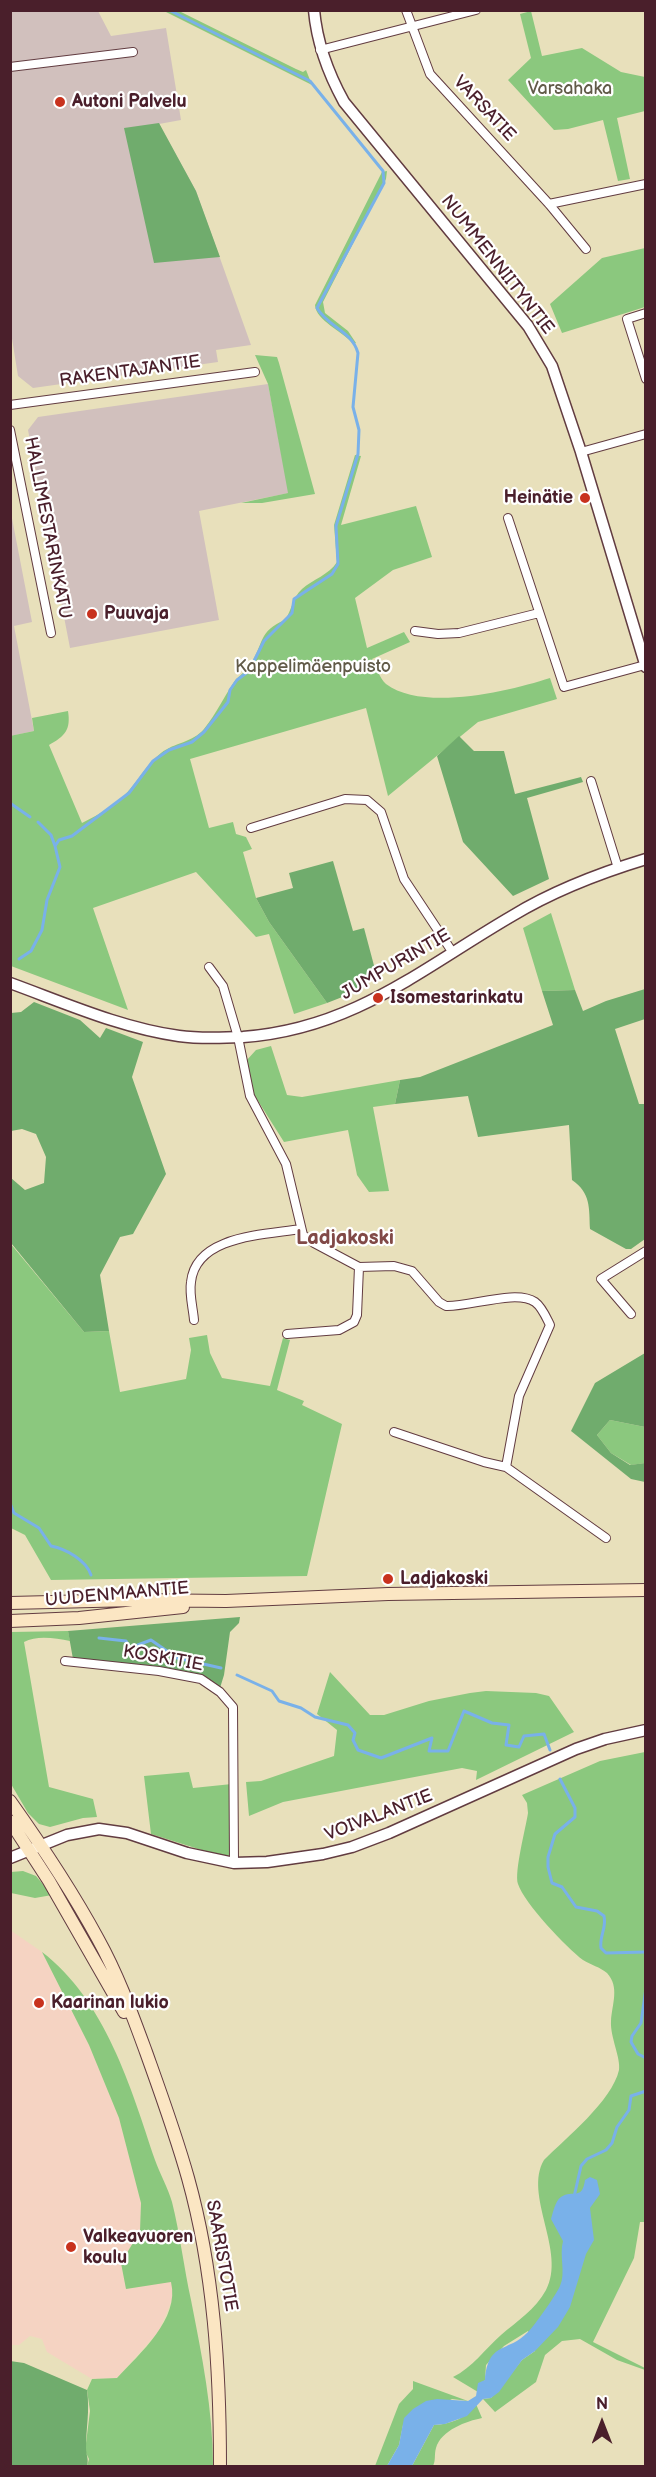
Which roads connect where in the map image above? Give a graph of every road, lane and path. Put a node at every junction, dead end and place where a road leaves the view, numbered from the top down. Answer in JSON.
{"nodes":[{"id":1,"x":314,"y":10,"type":"edge"},
{"id":2,"x":406,"y":10,"type":"edge"},
{"id":3,"x":476,"y":10,"type":"edge"},
{"id":4,"x":411,"y":26,"type":"junction"},
{"id":5,"x":320,"y":50,"type":"junction"},
{"id":6,"x":133,"y":52,"type":"dead end"},
{"id":7,"x":10,"y":67,"type":"edge"},
{"id":8,"x":645,"y":184,"type":"edge"},
{"id":9,"x":549,"y":204,"type":"junction"},
{"id":10,"x":586,"y":249,"type":"dead end"},
{"id":11,"x":645,"y":313,"type":"edge"},
{"id":12,"x":255,"y":372,"type":"dead end"},
{"id":13,"x":645,"y":379,"type":"edge"},
{"id":14,"x":10,"y":405,"type":"edge"},
{"id":15,"x":10,"y":430,"type":"edge"},
{"id":16,"x":645,"y":434,"type":"edge"},
{"id":17,"x":581,"y":452,"type":"junction"},
{"id":18,"x":508,"y":518,"type":"dead end"},
{"id":19,"x":539,"y":613,"type":"junction"},
{"id":20,"x":416,"y":631,"type":"dead end"},
{"id":21,"x":51,"y":633,"type":"dead end"},
{"id":22,"x":645,"y":666,"type":"edge"},
{"id":23,"x":591,"y":781,"type":"dead end"},
{"id":24,"x":251,"y":828,"type":"dead end"},
{"id":25,"x":645,"y":859,"type":"edge"},
{"id":26,"x":618,"y":868,"type":"junction"},
{"id":27,"x":453,"y":953,"type":"junction"},
{"id":28,"x":209,"y":967,"type":"dead end"},
{"id":29,"x":10,"y":983,"type":"edge"},
{"id":30,"x":236,"y":1032,"type":"junction"},
{"id":31,"x":301,"y":1229,"type":"junction"},
{"id":32,"x":645,"y":1251,"type":"edge"},
{"id":33,"x":359,"y":1267,"type":"junction"},
{"id":34,"x":631,"y":1314,"type":"dead end"},
{"id":35,"x":194,"y":1320,"type":"dead end"},
{"id":36,"x":287,"y":1334,"type":"dead end"},
{"id":37,"x":393,"y":1431,"type":"dead end"},
{"id":38,"x":506,"y":1467,"type":"junction"},
{"id":39,"x":606,"y":1538,"type":"dead end"},
{"id":40,"x":645,"y":1590,"type":"edge"},
{"id":41,"x":226,"y":1601,"type":"junction"},
{"id":42,"x":10,"y":1603,"type":"edge"},
{"id":43,"x":10,"y":1621,"type":"edge"},
{"id":44,"x":65,"y":1661,"type":"dead end"},
{"id":45,"x":645,"y":1730,"type":"edge"},
{"id":46,"x":10,"y":1801,"type":"edge"},
{"id":47,"x":10,"y":1821,"type":"edge"},
{"id":48,"x":41,"y":1845,"type":"junction"},
{"id":49,"x":29,"y":1850,"type":"junction"},
{"id":50,"x":10,"y":1858,"type":"edge"},
{"id":51,"x":234,"y":1863,"type":"junction"},
{"id":52,"x":148,"y":2059,"type":"junction"},
{"id":53,"x":220,"y":2466,"type":"edge"}],
"edges":[{"from":1,"to":5,"type":"street","name":"NUMMENNIITYNTIE"},
{"from":2,"to":4,"type":"street","name":"VARSATIE"},
{"from":3,"to":4,"type":"street"},
{"from":4,"to":5,"type":"street"},
{"from":4,"to":9,"type":"street","name":"VARSATIE"},
{"from":5,"to":17,"type":"street","name":"NUMMENNIITYNTIE"},
{"from":6,"to":7,"type":"street"},
{"from":8,"to":9,"type":"street"},
{"from":9,"to":10,"type":"street","name":"VARSATIE"},
{"from":11,"to":13,"type":"street"},
{"from":12,"to":14,"type":"street","name":"RAKENTAJANTIE"},
{"from":15,"to":21,"type":"street","name":"HALLIMESTARINKATU"},
{"from":16,"to":17,"type":"street"},
{"from":17,"to":22,"type":"street","name":"NUMMENNIITYNTIE"},
{"from":18,"to":19,"type":"street"},
{"from":19,"to":20,"type":"street"},
{"from":19,"to":22,"type":"street"},
{"from":23,"to":26,"type":"street"},
{"from":24,"to":27,"type":"street"},
{"from":25,"to":26,"type":"street","name":"JUMPURINTIE"},
{"from":26,"to":27,"type":"street","name":"JUMPURINTIE"},
{"from":27,"to":30,"type":"street","name":"JUMPURINTIE"},
{"from":28,"to":30,"type":"street"},
{"from":29,"to":30,"type":"street","name":"JUMPURINTIE"},
{"from":30,"to":31,"type":"street"},
{"from":31,"to":33,"type":"street"},
{"from":31,"to":35,"type":"street"},
{"from":32,"to":34,"type":"street"},
{"from":33,"to":36,"type":"street"},
{"from":33,"to":38,"type":"street"},
{"from":37,"to":38,"type":"street"},
{"from":38,"to":39,"type":"street"},
{"from":40,"to":41,"type":"main road","name":"UUDENMAANTIE"},
{"from":41,"to":42,"type":"main road","name":"UUDENMAANTIE"},
{"from":41,"to":43,"type":"main road","name":"UUDENMAANTIE"},
{"from":44,"to":51,"type":"street","name":"KOSKITIE"},
{"from":45,"to":51,"type":"street","name":"VOIVALANTIE"},
{"from":46,"to":48,"type":"main road","name":"SAARISTOTIE"},
{"from":47,"to":49,"type":"main road","name":"SAARISTOTIE"},
{"from":48,"to":49,"type":"street","name":"VOIVALANTIE"},
{"from":48,"to":51,"type":"street","name":"VOIVALANTIE"},
{"from":48,"to":52,"type":"main road","name":"SAARISTOTIE"},
{"from":49,"to":50,"type":"street","name":"VOIVALANTIE"},
{"from":49,"to":52,"type":"main road","name":"SAARISTOTIE"},
{"from":52,"to":53,"type":"main road","name":"SAARISTOTIE"}]}
